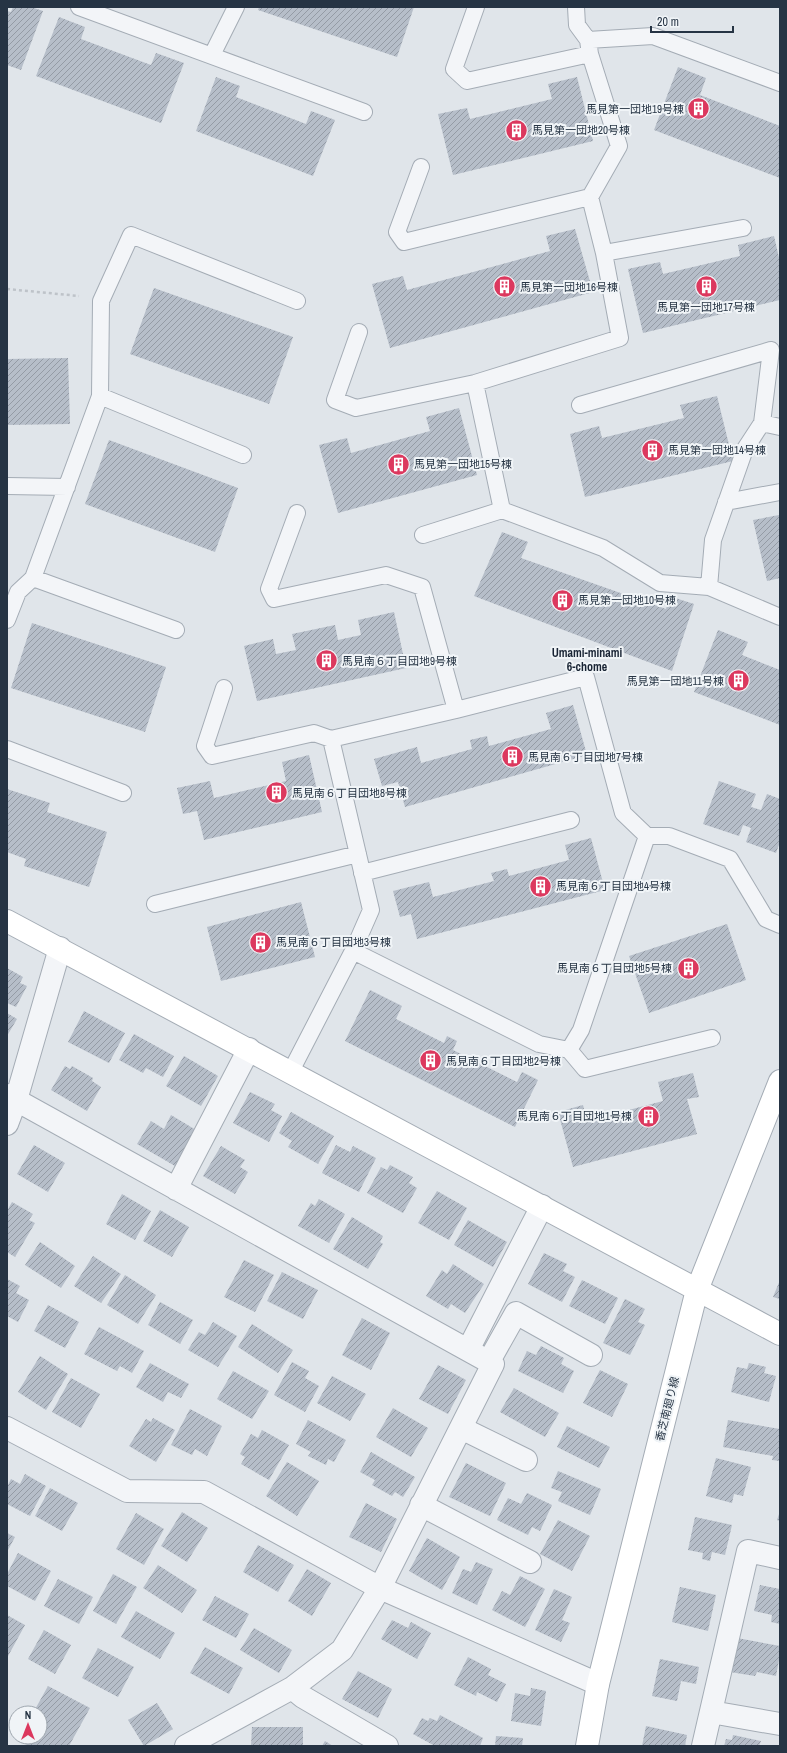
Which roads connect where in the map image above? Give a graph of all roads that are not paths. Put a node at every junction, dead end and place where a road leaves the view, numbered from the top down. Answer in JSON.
{"nodes":[{"id":1,"x":79,"y":7,"type":"edge"},
{"id":2,"x":236,"y":7,"type":"edge"},
{"id":3,"x":476,"y":7,"type":"edge"},
{"id":4,"x":576,"y":7,"type":"edge"},
{"id":5,"x":589,"y":47,"type":"junction"},
{"id":6,"x":212,"y":55,"type":"junction"},
{"id":7,"x":780,"y":83,"type":"edge"},
{"id":8,"x":364,"y":112,"type":"dead end"},
{"id":9,"x":421,"y":166,"type":"dead end"},
{"id":10,"x":590,"y":197,"type":"junction"},
{"id":11,"x":744,"y":228,"type":"dead end"},
{"id":12,"x":604,"y":253,"type":"junction"},
{"id":13,"x":297,"y":300,"type":"dead end"},
{"id":14,"x":359,"y":332,"type":"dead end"},
{"id":15,"x":775,"y":346,"type":"edge"},
{"id":16,"x":475,"y":383,"type":"junction"},
{"id":17,"x":100,"y":396,"type":"junction"},
{"id":18,"x":580,"y":405,"type":"dead end"},
{"id":19,"x":762,"y":423,"type":"junction"},
{"id":20,"x":780,"y":427,"type":"edge"},
{"id":21,"x":242,"y":455,"type":"dead end"},
{"id":22,"x":7,"y":486,"type":"edge"},
{"id":23,"x":67,"y":487,"type":"junction"},
{"id":24,"x":780,"y":492,"type":"edge"},
{"id":25,"x":726,"y":502,"type":"junction"},
{"id":26,"x":502,"y":510,"type":"junction"},
{"id":27,"x":297,"y":513,"type":"dead end"},
{"id":28,"x":423,"y":535,"type":"dead end"},
{"id":29,"x":33,"y":578,"type":"junction"},
{"id":30,"x":709,"y":587,"type":"junction"},
{"id":31,"x":780,"y":617,"type":"edge"},
{"id":32,"x":7,"y":620,"type":"edge"},
{"id":33,"x":176,"y":630,"type":"dead end"},
{"id":34,"x":224,"y":688,"type":"dead end"},
{"id":35,"x":456,"y":710,"type":"junction"},
{"id":36,"x":331,"y":739,"type":"junction"},
{"id":37,"x":7,"y":749,"type":"edge"},
{"id":38,"x":123,"y":793,"type":"dead end"},
{"id":39,"x":571,"y":820,"type":"dead end"},
{"id":40,"x":647,"y":836,"type":"junction"},
{"id":41,"x":358,"y":854,"type":"junction"},
{"id":42,"x":362,"y":872,"type":"junction"},
{"id":43,"x":155,"y":904,"type":"dead end"},
{"id":44,"x":7,"y":921,"type":"edge"},
{"id":45,"x":780,"y":925,"type":"edge"},
{"id":46,"x":60,"y":948,"type":"junction"},
{"id":47,"x":353,"y":951,"type":"junction"},
{"id":48,"x":712,"y":1038,"type":"dead end"},
{"id":49,"x":249,"y":1049,"type":"junction"},
{"id":50,"x":569,"y":1050,"type":"junction"},
{"id":51,"x":291,"y":1072,"type":"junction"},
{"id":52,"x":780,"y":1081,"type":"edge"},
{"id":53,"x":12,"y":1098,"type":"edge"},
{"id":54,"x":7,"y":1124,"type":"edge"},
{"id":55,"x":176,"y":1188,"type":"junction"},
{"id":56,"x":542,"y":1206,"type":"junction"},
{"id":57,"x":697,"y":1290,"type":"junction"},
{"id":58,"x":780,"y":1334,"type":"edge"},
{"id":59,"x":468,"y":1350,"type":"junction"},
{"id":60,"x":591,"y":1354,"type":"dead end"},
{"id":61,"x":489,"y":1361,"type":"junction"},
{"id":62,"x":7,"y":1428,"type":"edge"},
{"id":63,"x":461,"y":1428,"type":"junction"},
{"id":64,"x":526,"y":1460,"type":"dead end"},
{"id":65,"x":422,"y":1505,"type":"junction"},
{"id":66,"x":780,"y":1558,"type":"edge"},
{"id":67,"x":530,"y":1562,"type":"dead end"},
{"id":68,"x":380,"y":1588,"type":"junction"},
{"id":69,"x":598,"y":1684,"type":"junction"},
{"id":70,"x":292,"y":1688,"type":"junction"},
{"id":71,"x":711,"y":1712,"type":"junction"},
{"id":72,"x":780,"y":1724,"type":"edge"},
{"id":73,"x":186,"y":1746,"type":"edge"},
{"id":74,"x":388,"y":1746,"type":"edge"},
{"id":75,"x":587,"y":1746,"type":"edge"},
{"id":76,"x":703,"y":1746,"type":"edge"}],
"edges":[{"from":1,"to":6,"type":"lane"},
{"from":2,"to":6,"type":"lane"},
{"from":3,"to":5,"type":"lane"},
{"from":4,"to":5,"type":"lane"},
{"from":5,"to":7,"type":"lane"},
{"from":5,"to":10,"type":"lane"},
{"from":6,"to":8,"type":"lane"},
{"from":9,"to":10,"type":"lane"},
{"from":10,"to":12,"type":"lane"},
{"from":11,"to":12,"type":"lane"},
{"from":12,"to":16,"type":"lane"},
{"from":13,"to":17,"type":"lane"},
{"from":14,"to":16,"type":"lane"},
{"from":15,"to":18,"type":"lane"},
{"from":15,"to":19,"type":"lane"},
{"from":16,"to":26,"type":"lane"},
{"from":17,"to":21,"type":"lane"},
{"from":17,"to":23,"type":"lane"},
{"from":19,"to":20,"type":"lane"},
{"from":19,"to":25,"type":"lane"},
{"from":22,"to":23,"type":"lane"},
{"from":23,"to":29,"type":"lane"},
{"from":24,"to":25,"type":"lane"},
{"from":25,"to":30,"type":"lane"},
{"from":26,"to":28,"type":"lane"},
{"from":26,"to":30,"type":"lane"},
{"from":27,"to":35,"type":"lane"},
{"from":29,"to":32,"type":"lane"},
{"from":29,"to":33,"type":"lane"},
{"from":30,"to":31,"type":"lane"},
{"from":34,"to":36,"type":"lane"},
{"from":35,"to":36,"type":"lane"},
{"from":35,"to":40,"type":"lane"},
{"from":36,"to":41,"type":"lane"},
{"from":37,"to":38,"type":"lane"},
{"from":39,"to":42,"type":"lane"},
{"from":40,"to":45,"type":"lane"},
{"from":40,"to":50,"type":"lane"},
{"from":41,"to":42,"type":"lane"},
{"from":41,"to":43,"type":"lane"},
{"from":42,"to":47,"type":"lane"},
{"from":44,"to":46,"type":"street"},
{"from":46,"to":49,"type":"street"},
{"from":46,"to":53,"type":"street"},
{"from":47,"to":50,"type":"lane"},
{"from":47,"to":51,"type":"lane"},
{"from":48,"to":50,"type":"lane"},
{"from":49,"to":51,"type":"street"},
{"from":49,"to":55,"type":"street"},
{"from":51,"to":56,"type":"street"},
{"from":52,"to":57,"type":"street","name":"香芝南廻り線"},
{"from":53,"to":54,"type":"street"},
{"from":53,"to":55,"type":"street"},
{"from":55,"to":59,"type":"street"},
{"from":56,"to":57,"type":"street"},
{"from":56,"to":59,"type":"street"},
{"from":57,"to":58,"type":"street"},
{"from":57,"to":69,"type":"street","name":"香芝南廻り線"},
{"from":59,"to":61,"type":"street"},
{"from":60,"to":61,"type":"street"},
{"from":61,"to":63,"type":"street"},
{"from":62,"to":68,"type":"street"},
{"from":63,"to":64,"type":"street"},
{"from":63,"to":65,"type":"street"},
{"from":65,"to":67,"type":"street"},
{"from":65,"to":68,"type":"street"},
{"from":66,"to":71,"type":"street"},
{"from":68,"to":69,"type":"street"},
{"from":68,"to":70,"type":"street"},
{"from":69,"to":75,"type":"street","name":"香芝南廻り線"},
{"from":70,"to":73,"type":"street"},
{"from":70,"to":74,"type":"street"},
{"from":71,"to":72,"type":"street"},
{"from":71,"to":76,"type":"street"}]}
